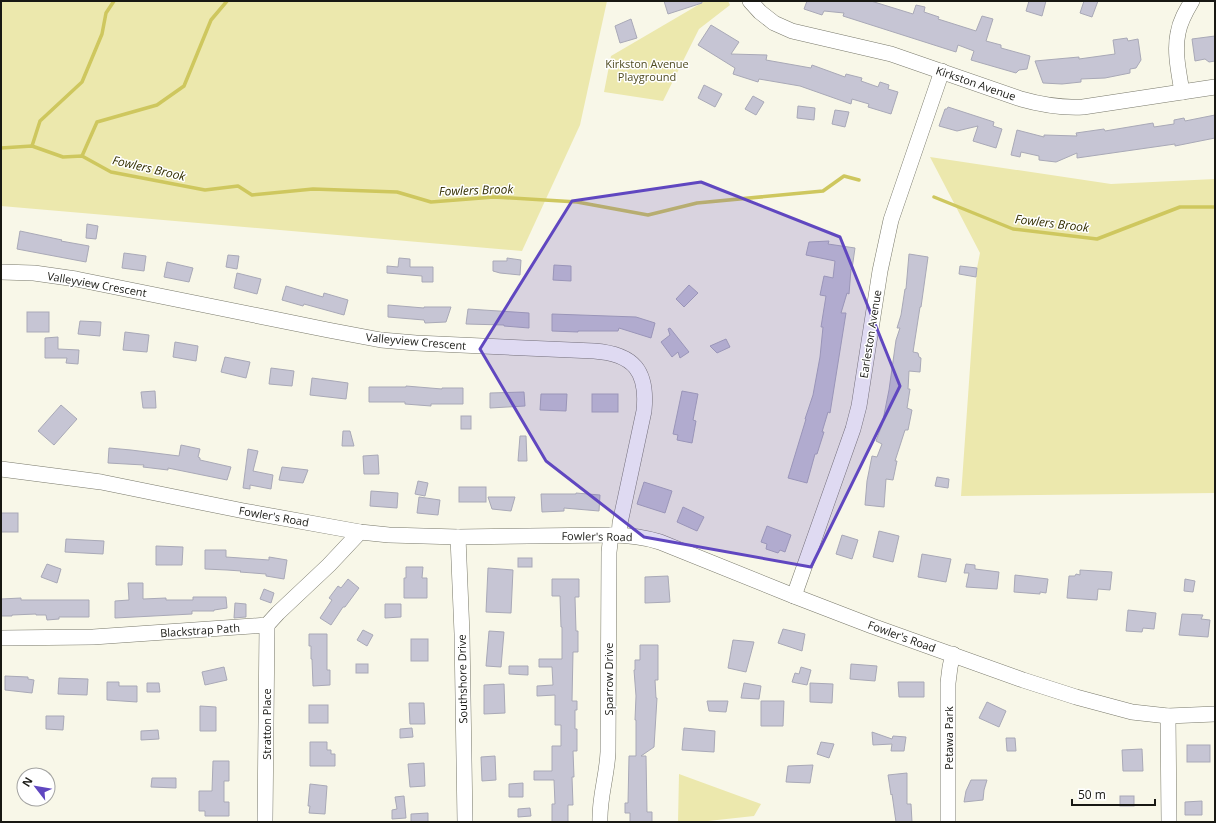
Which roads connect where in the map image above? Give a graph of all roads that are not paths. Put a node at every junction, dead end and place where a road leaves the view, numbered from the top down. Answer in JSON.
{"nodes":[{"id":1,"x":750,"y":1,"type":"edge"},
{"id":2,"x":1192,"y":1,"type":"edge"},
{"id":3,"x":942,"y":72,"type":"junction"},
{"id":4,"x":1215,"y":87,"type":"edge"},
{"id":5,"x":1182,"y":92,"type":"junction"},
{"id":6,"x":1,"y":272,"type":"edge"},
{"id":7,"x":1,"y":469,"type":"edge"},
{"id":8,"x":360,"y":532,"type":"junction"},
{"id":9,"x":615,"y":535,"type":"junction"},
{"id":10,"x":458,"y":537,"type":"junction"},
{"id":11,"x":794,"y":596,"type":"junction"},
{"id":12,"x":267,"y":625,"type":"junction"},
{"id":13,"x":1,"y":638,"type":"edge"},
{"id":14,"x":953,"y":654,"type":"junction"},
{"id":15,"x":1215,"y":714,"type":"edge"},
{"id":16,"x":1168,"y":716,"type":"junction"},
{"id":17,"x":265,"y":822,"type":"edge"},
{"id":18,"x":465,"y":822,"type":"edge"},
{"id":19,"x":600,"y":822,"type":"edge"},
{"id":20,"x":948,"y":822,"type":"edge"},
{"id":21,"x":1170,"y":822,"type":"edge"}],
"edges":[{"from":1,"to":3,"type":"street","name":"Kirkston Avenue"},
{"from":2,"to":5,"type":"street"},
{"from":3,"to":5,"type":"street","name":"Kirkston Avenue"},
{"from":3,"to":11,"type":"street","name":"Earleston Avenue"},
{"from":4,"to":5,"type":"street","name":"Kirkston Avenue"},
{"from":6,"to":9,"type":"street","name":"Valleyview Crescent"},
{"from":7,"to":8,"type":"street","name":"Fowler's Road"},
{"from":8,"to":10,"type":"street","name":"Fowler's Road"},
{"from":8,"to":12,"type":"street"},
{"from":9,"to":10,"type":"street","name":"Fowler's Road"},
{"from":9,"to":11,"type":"street","name":"Fowler's Road"},
{"from":9,"to":19,"type":"street","name":"Sparrow Drive"},
{"from":10,"to":18,"type":"street","name":"Southshore Drive"},
{"from":11,"to":14,"type":"street","name":"Fowler's Road"},
{"from":12,"to":13,"type":"street","name":"Blackstrap Path"},
{"from":12,"to":17,"type":"street","name":"Stratton Place"},
{"from":14,"to":16,"type":"street","name":"Fowler's Road"},
{"from":14,"to":20,"type":"street","name":"Petawa Park"},
{"from":15,"to":16,"type":"street","name":"Fowler's Road"},
{"from":16,"to":21,"type":"street"}]}
